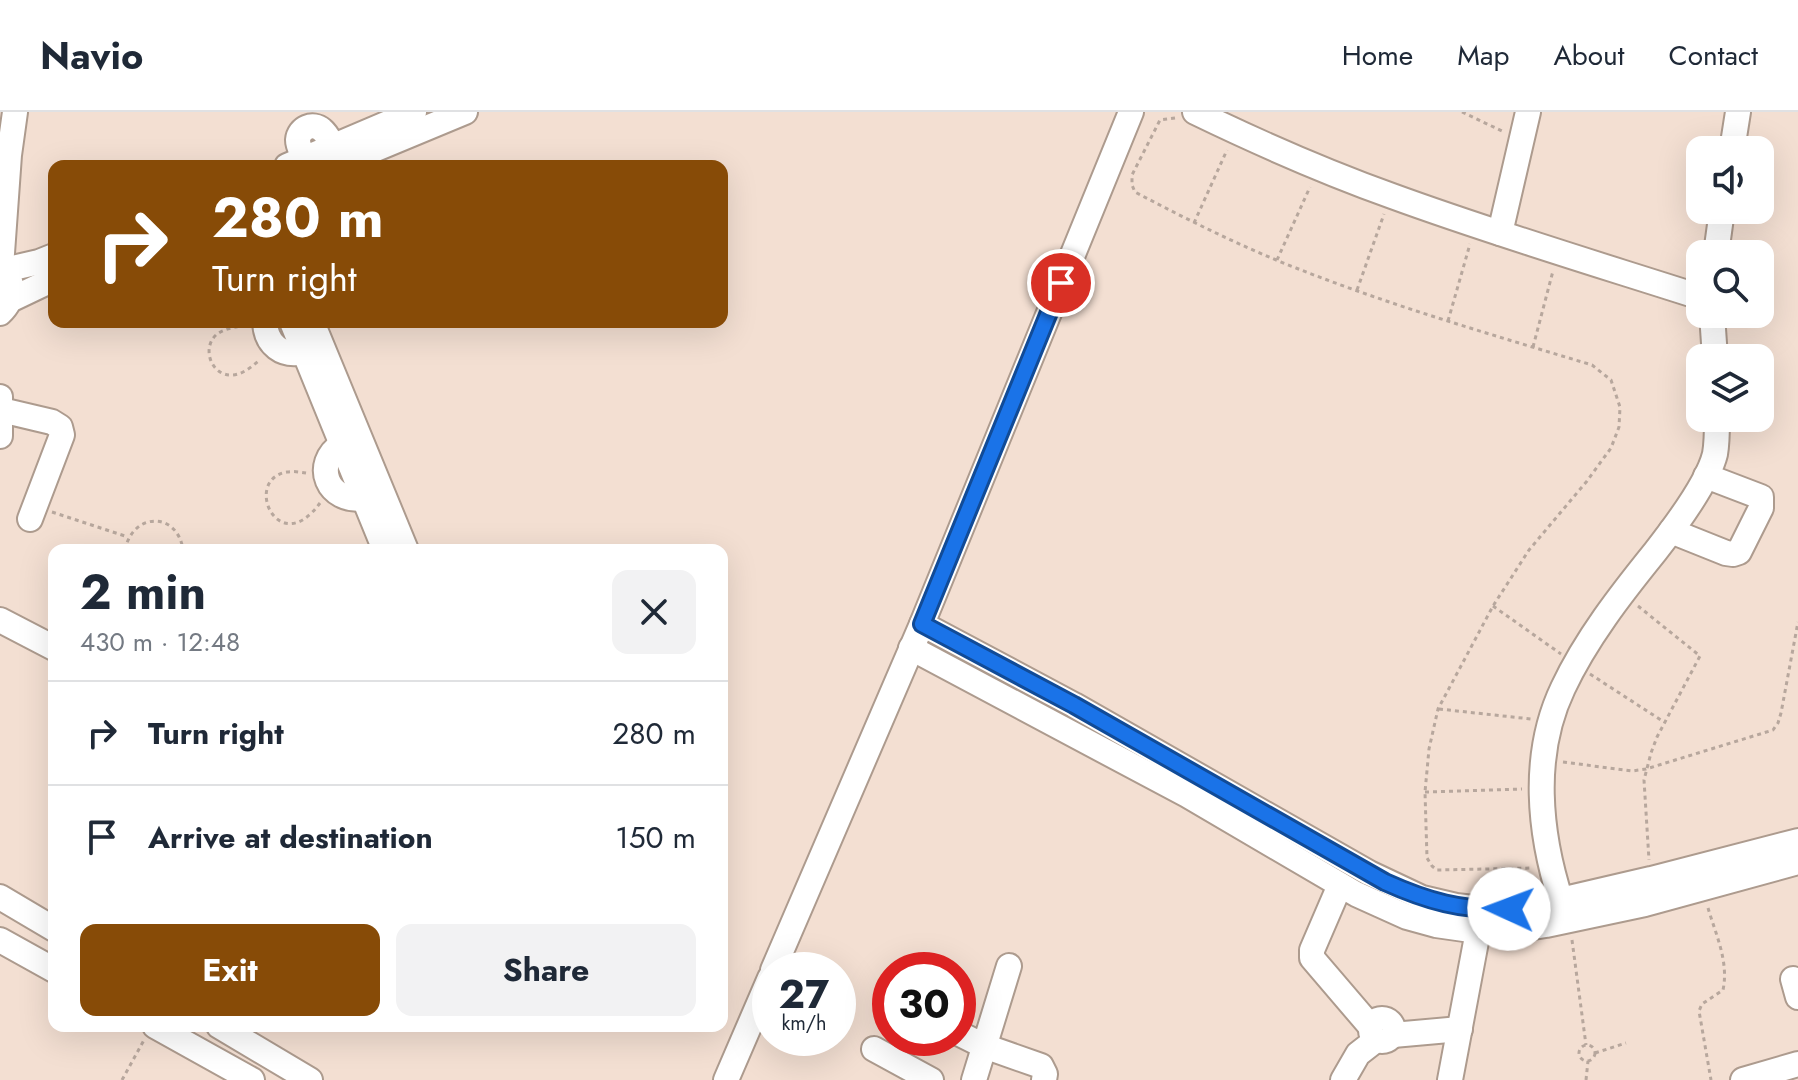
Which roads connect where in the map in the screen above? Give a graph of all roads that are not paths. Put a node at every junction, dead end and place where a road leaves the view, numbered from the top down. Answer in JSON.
{"nodes":[{"id":1,"x":15,"y":112,"type":"edge"},
{"id":2,"x":414,"y":112,"type":"edge"},
{"id":3,"x":465,"y":112,"type":"edge"},
{"id":4,"x":1131,"y":112,"type":"edge"},
{"id":5,"x":1528,"y":112,"type":"edge"},
{"id":6,"x":1738,"y":112,"type":"edge"},
{"id":7,"x":1185,"y":115,"type":"edge"},
{"id":8,"x":1734,"y":136,"type":"edge"},
{"id":9,"x":334,"y":156,"type":"edge"},
{"id":10,"x":309,"y":160,"type":"edge"},
{"id":11,"x":1500,"y":233,"type":"junction"},
{"id":12,"x":48,"y":258,"type":"edge"},
{"id":13,"x":2,"y":268,"type":"edge"},
{"id":14,"x":48,"y":282,"type":"edge"},
{"id":15,"x":1686,"y":292,"type":"edge"},
{"id":16,"x":5,"y":306,"type":"edge"},
{"id":17,"x":261,"y":328,"type":"edge"},
{"id":18,"x":294,"y":328,"type":"edge"},
{"id":19,"x":314,"y":328,"type":"edge"},
{"id":20,"x":304,"y":352,"type":"junction"},
{"id":21,"x":0,"y":397,"type":"edge"},
{"id":22,"x":1,"y":410,"type":"edge"},
{"id":23,"x":1716,"y":432,"type":"edge"},
{"id":24,"x":0,"y":436,"type":"edge"},
{"id":25,"x":342,"y":444,"type":"junction"},
{"id":26,"x":1706,"y":476,"type":"junction"},
{"id":27,"x":364,"y":498,"type":"junction"},
{"id":28,"x":32,"y":513,"type":"road end"},
{"id":29,"x":1671,"y":531,"type":"junction"},
{"id":30,"x":383,"y":544,"type":"edge"},
{"id":31,"x":404,"y":544,"type":"edge"},
{"id":32,"x":0,"y":620,"type":"edge"},
{"id":33,"x":922,"y":624,"type":"junction"},
{"id":34,"x":48,"y":645,"type":"edge"},
{"id":35,"x":911,"y":648,"type":"junction"},
{"id":36,"x":1798,"y":841,"type":"edge"},
{"id":37,"x":1798,"y":862,"type":"edge"},
{"id":38,"x":1340,"y":885,"type":"junction"},
{"id":39,"x":1380,"y":892,"type":"junction"},
{"id":40,"x":0,"y":897,"type":"edge"},
{"id":41,"x":1565,"y":911,"type":"junction"},
{"id":42,"x":48,"y":925,"type":"edge"},
{"id":43,"x":1478,"y":931,"type":"junction"},
{"id":44,"x":0,"y":940,"type":"edge"},
{"id":45,"x":781,"y":952,"type":"edge"},
{"id":46,"x":1009,"y":966,"type":"dead end"},
{"id":47,"x":48,"y":967,"type":"edge"},
{"id":48,"x":752,"y":1020,"type":"edge"},
{"id":49,"x":1460,"y":1029,"type":"junction"},
{"id":50,"x":229,"y":1032,"type":"edge"},
{"id":51,"x":149,"y":1033,"type":"edge"},
{"id":52,"x":1380,"y":1034,"type":"junction"},
{"id":53,"x":976,"y":1042,"type":"edge"},
{"id":54,"x":984,"y":1046,"type":"junction"},
{"id":55,"x":887,"y":1056,"type":"edge"},
{"id":56,"x":1798,"y":1064,"type":"edge"},
{"id":57,"x":1021,"y":1070,"type":"edge"},
{"id":58,"x":252,"y":1080,"type":"edge"},
{"id":59,"x":310,"y":1080,"type":"edge"},
{"id":60,"x":726,"y":1080,"type":"edge"},
{"id":61,"x":931,"y":1080,"type":"edge"},
{"id":62,"x":974,"y":1080,"type":"edge"},
{"id":63,"x":1044,"y":1080,"type":"edge"},
{"id":64,"x":1343,"y":1080,"type":"edge"},
{"id":65,"x":1450,"y":1080,"type":"edge"},
{"id":66,"x":1745,"y":1080,"type":"edge"}],
"edges":[{"from":1,"to":13,"type":"street"},
{"from":2,"to":9,"type":"street"},
{"from":3,"to":9,"type":"street"},
{"from":4,"to":33,"type":"street"},
{"from":5,"to":11,"type":"street"},
{"from":6,"to":8,"type":"street"},
{"from":7,"to":11,"type":"street"},
{"from":9,"to":10,"type":"street"},
{"from":11,"to":15,"type":"street"},
{"from":12,"to":13,"type":"street"},
{"from":13,"to":16,"type":"street"},
{"from":14,"to":16,"type":"street"},
{"from":17,"to":20,"type":"street"},
{"from":18,"to":20,"type":"street"},
{"from":19,"to":31,"type":"street"},
{"from":20,"to":25,"type":"street"},
{"from":21,"to":22,"type":"street"},
{"from":22,"to":24,"type":"street"},
{"from":22,"to":28,"type":"street"},
{"from":23,"to":26,"type":"street"},
{"from":25,"to":27,"type":"street"},
{"from":25,"to":27,"type":"street"},
{"from":26,"to":29,"type":"street"},
{"from":26,"to":29,"type":"street"},
{"from":27,"to":30,"type":"street"},
{"from":29,"to":41,"type":"street"},
{"from":32,"to":34,"type":"street"},
{"from":33,"to":35,"type":"street"},
{"from":33,"to":39,"type":"street"},
{"from":35,"to":38,"type":"street"},
{"from":35,"to":45,"type":"street"},
{"from":36,"to":41,"type":"street"},
{"from":37,"to":41,"type":"street"},
{"from":38,"to":39,"type":"street"},
{"from":38,"to":52,"type":"street"},
{"from":39,"to":41,"type":"street"},
{"from":39,"to":43,"type":"street"},
{"from":40,"to":42,"type":"street"},
{"from":41,"to":43,"type":"street"},
{"from":43,"to":49,"type":"street"},
{"from":44,"to":47,"type":"street"},
{"from":46,"to":54,"type":"street"},
{"from":48,"to":60,"type":"street"},
{"from":49,"to":52,"type":"street"},
{"from":49,"to":65,"type":"street"},
{"from":50,"to":59,"type":"street"},
{"from":51,"to":58,"type":"street"},
{"from":52,"to":64,"type":"street"},
{"from":53,"to":54,"type":"street"},
{"from":54,"to":57,"type":"street"},
{"from":54,"to":62,"type":"street"},
{"from":55,"to":61,"type":"street"},
{"from":56,"to":66,"type":"street"},
{"from":57,"to":63,"type":"street"}]}
